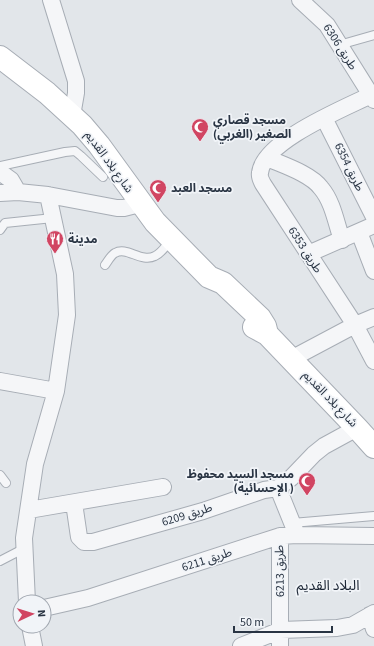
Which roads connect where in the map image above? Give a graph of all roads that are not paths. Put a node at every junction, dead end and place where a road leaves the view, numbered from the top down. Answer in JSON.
{"nodes":[{"id":1,"x":51,"y":0,"type":"edge"},
{"id":2,"x":300,"y":0,"type":"edge"},
{"id":3,"x":374,"y":35,"type":"edge"},
{"id":4,"x":339,"y":45,"type":"junction"},
{"id":5,"x":0,"y":57,"type":"edge"},
{"id":6,"x":372,"y":97,"type":"edge"},
{"id":7,"x":72,"y":116,"type":"junction"},
{"id":8,"x":324,"y":118,"type":"junction"},
{"id":9,"x":267,"y":158,"type":"junction"},
{"id":10,"x":0,"y":166,"type":"edge"},
{"id":11,"x":0,"y":172,"type":"edge"},
{"id":12,"x":103,"y":177,"type":"dead end"},
{"id":13,"x":18,"y":192,"type":"junction"},
{"id":14,"x":0,"y":193,"type":"edge"},
{"id":15,"x":48,"y":195,"type":"junction"},
{"id":16,"x":140,"y":204,"type":"junction"},
{"id":17,"x":374,"y":217,"type":"edge"},
{"id":18,"x":53,"y":218,"type":"junction"},
{"id":19,"x":374,"y":225,"type":"edge"},
{"id":20,"x":0,"y":230,"type":"edge"},
{"id":21,"x":358,"y":232,"type":"junction"},
{"id":22,"x":172,"y":240,"type":"junction"},
{"id":23,"x":342,"y":240,"type":"junction"},
{"id":24,"x":308,"y":254,"type":"junction"},
{"id":25,"x":105,"y":265,"type":"dead end"},
{"id":26,"x":374,"y":271,"type":"edge"},
{"id":27,"x":374,"y":317,"type":"edge"},
{"id":28,"x":355,"y":325,"type":"junction"},
{"id":29,"x":291,"y":359,"type":"junction"},
{"id":30,"x":374,"y":361,"type":"edge"},
{"id":31,"x":0,"y":380,"type":"edge"},
{"id":32,"x":56,"y":391,"type":"junction"},
{"id":33,"x":357,"y":428,"type":"junction"},
{"id":34,"x":374,"y":447,"type":"edge"},
{"id":35,"x":0,"y":475,"type":"edge"},
{"id":36,"x":6,"y":483,"type":"dead end"},
{"id":37,"x":163,"y":487,"type":"dead end"},
{"id":38,"x":278,"y":488,"type":"junction"},
{"id":39,"x":74,"y":503,"type":"junction"},
{"id":40,"x":29,"y":510,"type":"junction"},
{"id":41,"x":374,"y":516,"type":"edge"},
{"id":42,"x":295,"y":529,"type":"junction"},
{"id":43,"x":280,"y":536,"type":"junction"},
{"id":44,"x":374,"y":536,"type":"edge"},
{"id":45,"x":25,"y":548,"type":"junction"},
{"id":46,"x":0,"y":561,"type":"edge"},
{"id":47,"x":27,"y":594,"type":"edge"},
{"id":48,"x":52,"y":606,"type":"edge"},
{"id":49,"x":373,"y":619,"type":"edge"},
{"id":50,"x":281,"y":630,"type":"junction"},
{"id":51,"x":32,"y":634,"type":"edge"},
{"id":52,"x":34,"y":646,"type":"edge"},
{"id":53,"x":241,"y":646,"type":"edge"},
{"id":54,"x":280,"y":646,"type":"edge"}],
"edges":[{"from":1,"to":7,"type":"street"},
{"from":2,"to":4,"type":"street","name":"طريق 6306"},
{"from":3,"to":4,"type":"lane"},
{"from":4,"to":6,"type":"street","name":"طريق 6306"},
{"from":5,"to":7,"type":"street","name":"شارع بلاد القديم"},
{"from":6,"to":8,"type":"street"},
{"from":7,"to":16,"type":"street","name":"شارع بلاد القديم"},
{"from":8,"to":9,"type":"street"},
{"from":8,"to":17,"type":"street","name":"طريق 6354"},
{"from":9,"to":23,"type":"street"},
{"from":9,"to":24,"type":"street","name":"طريق 6353"},
{"from":10,"to":12,"type":"lane"},
{"from":11,"to":13,"type":"street"},
{"from":13,"to":14,"type":"street"},
{"from":13,"to":15,"type":"street"},
{"from":15,"to":16,"type":"street"},
{"from":15,"to":18,"type":"street"},
{"from":16,"to":22,"type":"street","name":"شارع بلاد القديم"},
{"from":18,"to":20,"type":"lane"},
{"from":18,"to":32,"type":"street"},
{"from":19,"to":21,"type":"street"},
{"from":21,"to":23,"type":"street"},
{"from":21,"to":26,"type":"street"},
{"from":22,"to":25,"type":"lane"},
{"from":22,"to":29,"type":"street","name":"شارع بلاد القديم"},
{"from":23,"to":24,"type":"street"},
{"from":24,"to":28,"type":"street","name":"طريق 6353"},
{"from":27,"to":28,"type":"street"},
{"from":28,"to":29,"type":"street"},
{"from":28,"to":30,"type":"street","name":"طريق 6353"},
{"from":29,"to":33,"type":"street","name":"شارع بلاد القديم"},
{"from":31,"to":32,"type":"street"},
{"from":32,"to":40,"type":"street"},
{"from":33,"to":34,"type":"street","name":"شارع بلاد القديم"},
{"from":33,"to":38,"type":"street","name":"طريق 6209"},
{"from":35,"to":36,"type":"lane"},
{"from":37,"to":39,"type":"street"},
{"from":38,"to":39,"type":"street","name":"طريق 6209"},
{"from":38,"to":42,"type":"street"},
{"from":39,"to":40,"type":"street"},
{"from":40,"to":45,"type":"street"},
{"from":41,"to":42,"type":"lane"},
{"from":42,"to":43,"type":"street","name":"طريق 6211"},
{"from":42,"to":44,"type":"street","name":"طريق 6211"},
{"from":43,"to":48,"type":"street","name":"طريق 6211"},
{"from":43,"to":50,"type":"street","name":"طريق 6213"},
{"from":45,"to":46,"type":"lane"},
{"from":45,"to":47,"type":"street"},
{"from":49,"to":50,"type":"street"},
{"from":50,"to":53,"type":"street"},
{"from":50,"to":54,"type":"street","name":"طريق 6213"},
{"from":51,"to":52,"type":"street"}]}
